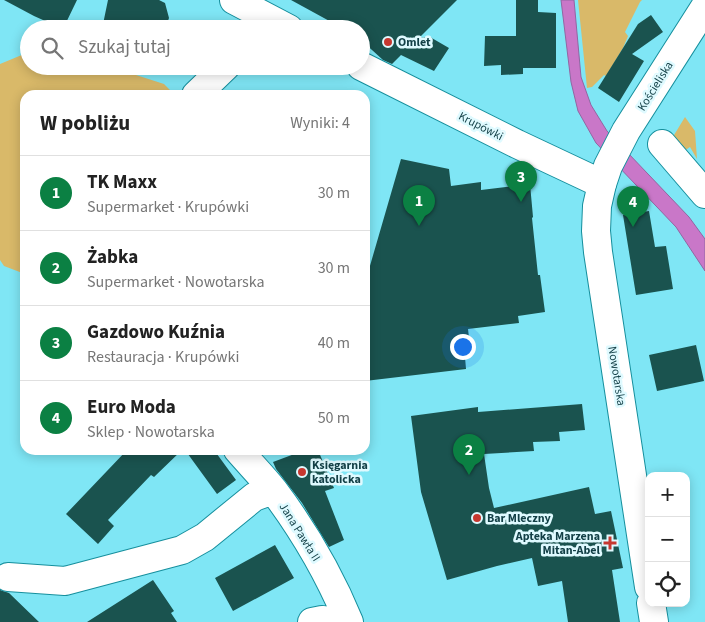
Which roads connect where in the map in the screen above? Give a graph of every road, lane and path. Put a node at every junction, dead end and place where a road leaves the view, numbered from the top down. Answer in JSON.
{"nodes":[{"id":1,"x":234,"y":0,"type":"edge"},
{"id":2,"x":705,"y":7,"type":"edge"},
{"id":3,"x":268,"y":20,"type":"edge"},
{"id":4,"x":370,"y":70,"type":"edge"},
{"id":5,"x":217,"y":75,"type":"edge"},
{"id":6,"x":201,"y":90,"type":"edge"},
{"id":7,"x":662,"y":144,"type":"dead end"},
{"id":8,"x":605,"y":175,"type":"junction"},
{"id":9,"x":705,"y":194,"type":"edge"},
{"id":10,"x":242,"y":455,"type":"edge"},
{"id":11,"x":273,"y":490,"type":"junction"},
{"id":12,"x":645,"y":562,"type":"edge"},
{"id":13,"x":8,"y":577,"type":"dead end"},
{"id":14,"x":652,"y":607,"type":"edge"},
{"id":15,"x":312,"y":622,"type":"edge"},
{"id":16,"x":337,"y":622,"type":"edge"},
{"id":17,"x":349,"y":622,"type":"edge"},
{"id":18,"x":654,"y":622,"type":"edge"}],
"edges":[{"from":1,"to":3,"type":"street"},
{"from":2,"to":8,"type":"street","name":"Kościeliska"},
{"from":4,"to":8,"type":"street","name":"Krupówki"},
{"from":5,"to":6,"type":"street"},
{"from":7,"to":9,"type":"street"},
{"from":8,"to":12,"type":"street","name":"Nowotarska"},
{"from":10,"to":11,"type":"street","name":"Jana Pawła II"},
{"from":11,"to":13,"type":"street"},
{"from":11,"to":17,"type":"street","name":"Jana Pawła II"},
{"from":14,"to":18,"type":"street"},
{"from":15,"to":16,"type":"street"}]}
